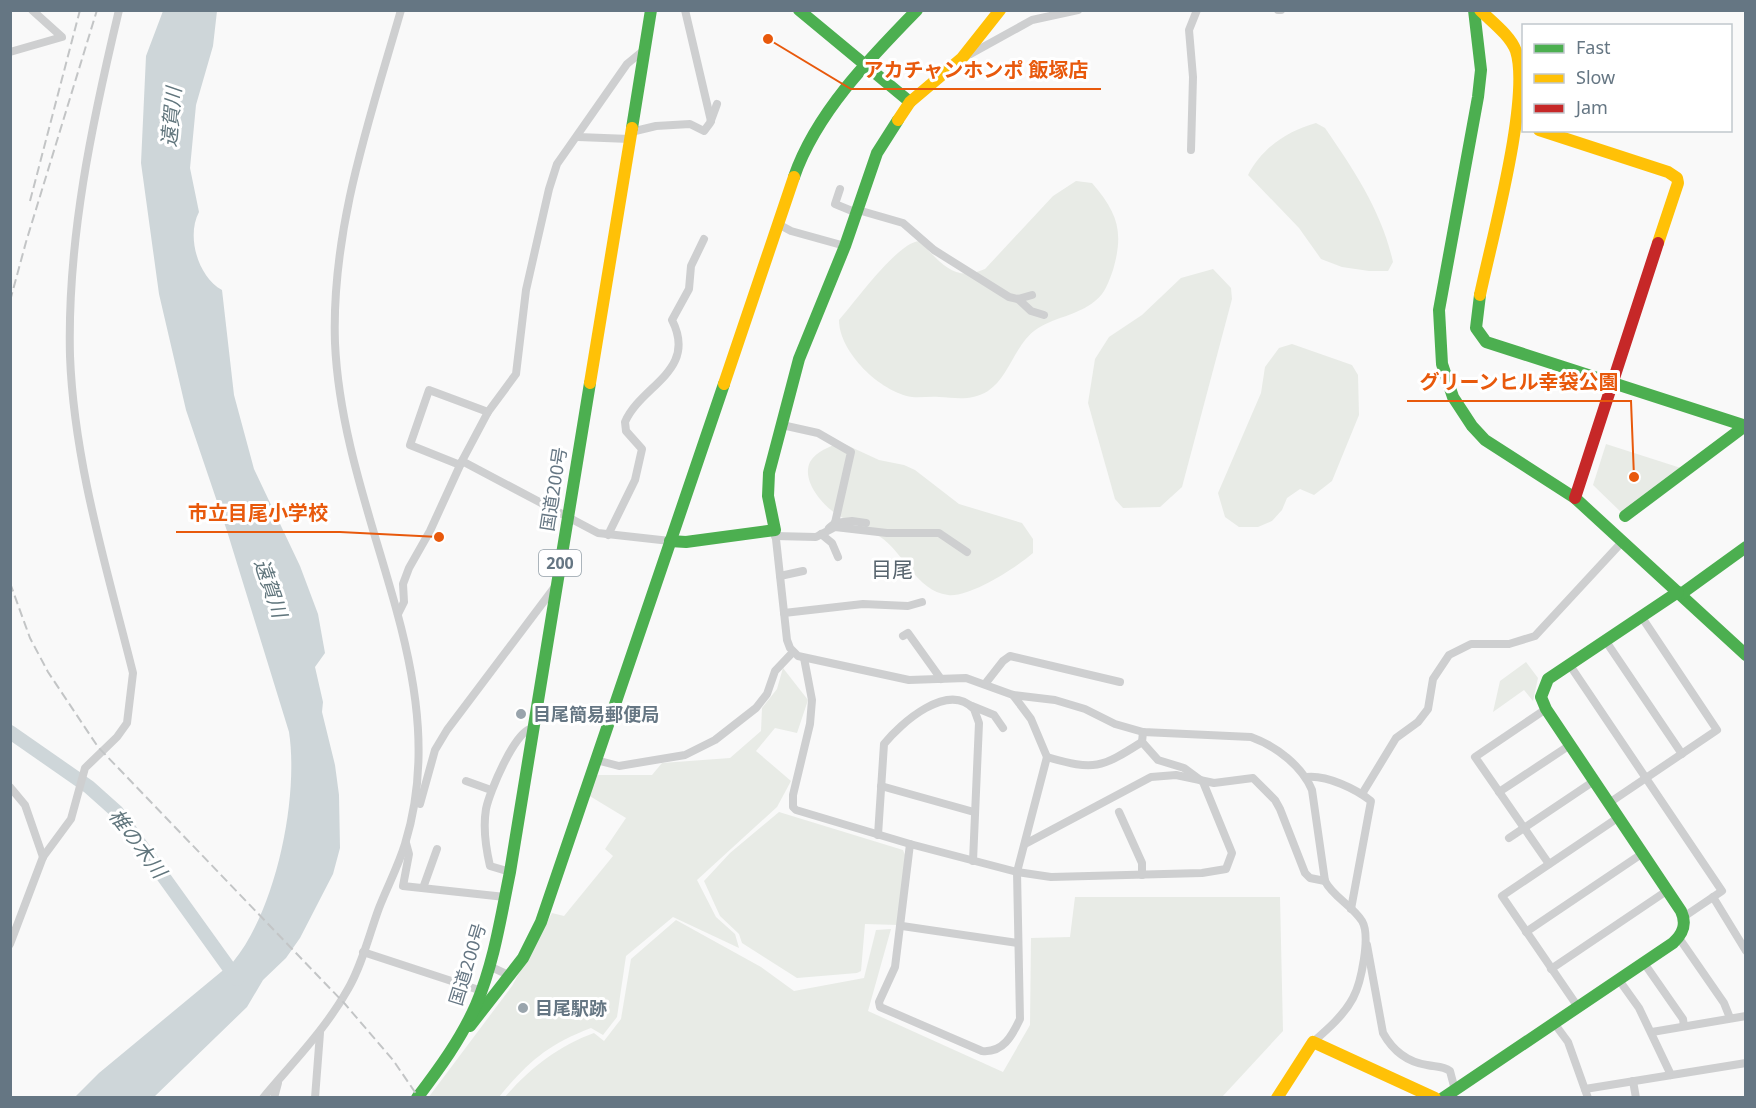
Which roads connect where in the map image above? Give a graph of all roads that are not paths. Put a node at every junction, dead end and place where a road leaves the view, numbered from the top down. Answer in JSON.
{"nodes":[{"id":1,"x":32,"y":10,"type":"edge"},
{"id":2,"x":119,"y":10,"type":"edge"},
{"id":3,"x":401,"y":10,"type":"edge"},
{"id":4,"x":651,"y":10,"type":"edge"},
{"id":5,"x":685,"y":10,"type":"edge"},
{"id":6,"x":799,"y":10,"type":"edge"},
{"id":7,"x":917,"y":10,"type":"edge"},
{"id":8,"x":1000,"y":10,"type":"edge"},
{"id":9,"x":1078,"y":10,"type":"edge"},
{"id":10,"x":1197,"y":10,"type":"edge"},
{"id":11,"x":1474,"y":10,"type":"edge"},
{"id":12,"x":1480,"y":10,"type":"edge"},
{"id":13,"x":644,"y":50,"type":"junction"},
{"id":14,"x":10,"y":52,"type":"edge"},
{"id":15,"x":962,"y":58,"type":"junction"},
{"id":16,"x":866,"y":63,"type":"junction"},
{"id":17,"x":910,"y":102,"type":"junction"},
{"id":18,"x":717,"y":105,"type":"dead end"},
{"id":19,"x":711,"y":121,"type":"junction"},
{"id":20,"x":1519,"y":124,"type":"edge"},
{"id":21,"x":1545,"y":132,"type":"edge"},
{"id":22,"x":630,"y":135,"type":"junction"},
{"id":23,"x":578,"y":137,"type":"junction"},
{"id":24,"x":1191,"y":150,"type":"dead end"},
{"id":25,"x":840,"y":189,"type":"dead end"},
{"id":26,"x":858,"y":212,"type":"junction"},
{"id":27,"x":778,"y":224,"type":"junction"},
{"id":28,"x":704,"y":239,"type":"dead end"},
{"id":29,"x":845,"y":246,"type":"junction"},
{"id":30,"x":1032,"y":295,"type":"dead end"},
{"id":31,"x":1017,"y":300,"type":"junction"},
{"id":32,"x":1044,"y":315,"type":"dead end"},
{"id":33,"x":1614,"y":384,"type":"junction"},
{"id":34,"x":488,"y":412,"type":"junction"},
{"id":35,"x":782,"y":425,"type":"junction"},
{"id":36,"x":1745,"y":426,"type":"edge"},
{"id":37,"x":461,"y":463,"type":"junction"},
{"id":38,"x":1575,"y":498,"type":"junction"},
{"id":39,"x":1624,"y":516,"type":"dead end"},
{"id":40,"x":566,"y":518,"type":"junction"},
{"id":41,"x":866,"y":523,"type":"dead end"},
{"id":42,"x":828,"y":528,"type":"junction"},
{"id":43,"x":775,"y":533,"type":"junction"},
{"id":44,"x":608,"y":535,"type":"junction"},
{"id":45,"x":670,"y":541,"type":"junction"},
{"id":46,"x":1622,"y":542,"type":"junction"},
{"id":47,"x":1746,"y":547,"type":"edge"},
{"id":48,"x":967,"y":552,"type":"dead end"},
{"id":49,"x":838,"y":557,"type":"dead end"},
{"id":50,"x":804,"y":571,"type":"dead end"},
{"id":51,"x":780,"y":576,"type":"junction"},
{"id":52,"x":556,"y":585,"type":"junction"},
{"id":53,"x":1679,"y":593,"type":"junction"},
{"id":54,"x":922,"y":602,"type":"dead end"},
{"id":55,"x":784,"y":613,"type":"junction"},
{"id":56,"x":398,"y":614,"type":"junction"},
{"id":57,"x":1641,"y":616,"type":"junction"},
{"id":58,"x":903,"y":636,"type":"dead end"},
{"id":59,"x":1605,"y":640,"type":"junction"},
{"id":60,"x":793,"y":652,"type":"junction"},
{"id":61,"x":1746,"y":655,"type":"edge"},
{"id":62,"x":804,"y":658,"type":"junction"},
{"id":63,"x":1569,"y":664,"type":"junction"},
{"id":64,"x":941,"y":679,"type":"junction"},
{"id":65,"x":1120,"y":681,"type":"dead end"},
{"id":66,"x":985,"y":684,"type":"junction"},
{"id":67,"x":1013,"y":695,"type":"junction"},
{"id":68,"x":971,"y":705,"type":"junction"},
{"id":69,"x":1546,"y":709,"type":"junction"},
{"id":70,"x":1002,"y":728,"type":"dead end"},
{"id":71,"x":531,"y":729,"type":"junction"},
{"id":72,"x":1142,"y":737,"type":"junction"},
{"id":73,"x":1570,"y":745,"type":"junction"},
{"id":74,"x":1682,"y":754,"type":"junction"},
{"id":75,"x":1047,"y":757,"type":"junction"},
{"id":76,"x":596,"y":760,"type":"junction"},
{"id":77,"x":1307,"y":777,"type":"junction"},
{"id":78,"x":1646,"y":778,"type":"junction"},
{"id":79,"x":1594,"y":781,"type":"junction"},
{"id":80,"x":466,"y":782,"type":"dead end"},
{"id":81,"x":1203,"y":782,"type":"junction"},
{"id":82,"x":881,"y":786,"type":"junction"},
{"id":83,"x":10,"y":787,"type":"edge"},
{"id":84,"x":491,"y":790,"type":"junction"},
{"id":85,"x":1499,"y":792,"type":"junction"},
{"id":86,"x":1362,"y":794,"type":"junction"},
{"id":87,"x":1609,"y":803,"type":"junction"},
{"id":88,"x":974,"y":812,"type":"junction"},
{"id":89,"x":1119,"y":812,"type":"dead end"},
{"id":90,"x":1619,"y":817,"type":"junction"},
{"id":91,"x":411,"y":820,"type":"junction"},
{"id":92,"x":1524,"y":828,"type":"junction"},
{"id":93,"x":878,"y":835,"type":"junction"},
{"id":94,"x":1509,"y":838,"type":"dead end"},
{"id":95,"x":406,"y":842,"type":"junction"},
{"id":96,"x":910,"y":844,"type":"junction"},
{"id":97,"x":1025,"y":844,"type":"junction"},
{"id":98,"x":434,"y":852,"type":"dead end"},
{"id":99,"x":1643,"y":853,"type":"junction"},
{"id":100,"x":43,"y":856,"type":"junction"},
{"id":101,"x":973,"y":861,"type":"junction"},
{"id":102,"x":1549,"y":864,"type":"junction"},
{"id":103,"x":510,"y":872,"type":"junction"},
{"id":104,"x":1017,"y":872,"type":"junction"},
{"id":105,"x":1142,"y":876,"type":"junction"},
{"id":106,"x":1324,"y":880,"type":"junction"},
{"id":107,"x":423,"y":888,"type":"junction"},
{"id":108,"x":1668,"y":890,"type":"junction"},
{"id":109,"x":505,"y":897,"type":"junction"},
{"id":110,"x":1713,"y":897,"type":"junction"},
{"id":111,"x":1351,"y":909,"type":"junction"},
{"id":112,"x":1685,"y":916,"type":"junction"},
{"id":113,"x":902,"y":926,"type":"junction"},
{"id":114,"x":1526,"y":932,"type":"junction"},
{"id":115,"x":1679,"y":938,"type":"junction"},
{"id":116,"x":1366,"y":942,"type":"junction"},
{"id":117,"x":1018,"y":943,"type":"junction"},
{"id":118,"x":10,"y":945,"type":"edge"},
{"id":119,"x":1746,"y":951,"type":"edge"},
{"id":120,"x":363,"y":952,"type":"junction"},
{"id":121,"x":1644,"y":963,"type":"junction"},
{"id":122,"x":489,"y":966,"type":"junction"},
{"id":123,"x":1551,"y":969,"type":"junction"},
{"id":124,"x":511,"y":976,"type":"junction"},
{"id":125,"x":1619,"y":980,"type":"junction"},
{"id":126,"x":482,"y":991,"type":"junction"},
{"id":127,"x":1578,"y":1008,"type":"junction"},
{"id":128,"x":1746,"y":1016,"type":"edge"},
{"id":129,"x":1730,"y":1018,"type":"junction"},
{"id":130,"x":1554,"y":1023,"type":"junction"},
{"id":131,"x":1683,"y":1026,"type":"junction"},
{"id":132,"x":1652,"y":1032,"type":"junction"},
{"id":133,"x":320,"y":1033,"type":"junction"},
{"id":134,"x":1313,"y":1042,"type":"junction"},
{"id":135,"x":454,"y":1046,"type":"junction"},
{"id":136,"x":1746,"y":1063,"type":"edge"},
{"id":137,"x":1671,"y":1075,"type":"junction"},
{"id":138,"x":280,"y":1077,"type":"junction"},
{"id":139,"x":1633,"y":1081,"type":"junction"},
{"id":140,"x":1455,"y":1090,"type":"junction"},
{"id":141,"x":1586,"y":1093,"type":"edge"},
{"id":142,"x":263,"y":1098,"type":"edge"},
{"id":143,"x":274,"y":1098,"type":"edge"},
{"id":144,"x":315,"y":1098,"type":"edge"},
{"id":145,"x":417,"y":1098,"type":"edge"},
{"id":146,"x":1276,"y":1098,"type":"edge"},
{"id":147,"x":1435,"y":1098,"type":"edge"},
{"id":148,"x":1443,"y":1098,"type":"edge"},
{"id":149,"x":1636,"y":1098,"type":"edge"}],
"edges":[{"from":1,"to":14,"type":"street"},
{"from":2,"to":100,"type":"street"},
{"from":3,"to":56,"type":"street"},
{"from":4,"to":13,"type":"main road","name":"国道200号","number":"200"},
{"from":5,"to":19,"type":"street"},
{"from":6,"to":16,"type":"main road"},
{"from":7,"to":16,"type":"main road"},
{"from":8,"to":15,"type":"main road"},
{"from":9,"to":15,"type":"street"},
{"from":10,"to":24,"type":"street"},
{"from":11,"to":38,"type":"main road"},
{"from":12,"to":20,"type":"main road"},
{"from":13,"to":22,"type":"main road","name":"国道200号","number":"200"},
{"from":13,"to":23,"type":"street"},
{"from":15,"to":17,"type":"main road"},
{"from":16,"to":17,"type":"main road"},
{"from":16,"to":27,"type":"main road"},
{"from":17,"to":26,"type":"main road"},
{"from":18,"to":19,"type":"street"},
{"from":19,"to":22,"type":"street"},
{"from":20,"to":33,"type":"main road"},
{"from":21,"to":33,"type":"main road"},
{"from":22,"to":23,"type":"street"},
{"from":22,"to":40,"type":"main road","name":"国道200号","number":"200"},
{"from":23,"to":34,"type":"street"},
{"from":25,"to":26,"type":"street"},
{"from":26,"to":29,"type":"main road"},
{"from":26,"to":31,"type":"street"},
{"from":27,"to":29,"type":"street"},
{"from":27,"to":45,"type":"main road"},
{"from":28,"to":44,"type":"street"},
{"from":29,"to":35,"type":"main road"},
{"from":30,"to":31,"type":"street"},
{"from":31,"to":32,"type":"street"},
{"from":33,"to":36,"type":"main road"},
{"from":33,"to":38,"type":"main road"},
{"from":34,"to":37,"type":"street"},
{"from":34,"to":37,"type":"street"},
{"from":35,"to":42,"type":"street"},
{"from":35,"to":43,"type":"main road"},
{"from":36,"to":39,"type":"main road"},
{"from":37,"to":40,"type":"street"},
{"from":37,"to":56,"type":"street"},
{"from":38,"to":46,"type":"main road"},
{"from":40,"to":44,"type":"street"},
{"from":40,"to":52,"type":"main road","name":"国道200号","number":"200"},
{"from":41,"to":42,"type":"street"},
{"from":42,"to":43,"type":"street"},
{"from":42,"to":48,"type":"street"},
{"from":42,"to":49,"type":"street"},
{"from":43,"to":45,"type":"main road"},
{"from":43,"to":51,"type":"street"},
{"from":44,"to":45,"type":"street"},
{"from":45,"to":76,"type":"main road"},
{"from":46,"to":53,"type":"main road"},
{"from":46,"to":86,"type":"street"},
{"from":47,"to":53,"type":"main road"},
{"from":50,"to":51,"type":"street"},
{"from":51,"to":55,"type":"street"},
{"from":52,"to":71,"type":"main road","name":"国道200号","number":"200"},
{"from":52,"to":91,"type":"street"},
{"from":53,"to":57,"type":"main road"},
{"from":53,"to":61,"type":"main road"},
{"from":54,"to":55,"type":"street"},
{"from":55,"to":60,"type":"street"},
{"from":56,"to":91,"type":"street"},
{"from":57,"to":59,"type":"main road"},
{"from":57,"to":74,"type":"street"},
{"from":58,"to":64,"type":"street"},
{"from":59,"to":63,"type":"main road"},
{"from":59,"to":74,"type":"street"},
{"from":60,"to":62,"type":"street"},
{"from":60,"to":76,"type":"street"},
{"from":62,"to":64,"type":"street"},
{"from":62,"to":93,"type":"street"},
{"from":63,"to":69,"type":"main road"},
{"from":63,"to":78,"type":"street"},
{"from":64,"to":66,"type":"street"},
{"from":65,"to":66,"type":"street"},
{"from":66,"to":67,"type":"street"},
{"from":67,"to":72,"type":"street"},
{"from":67,"to":75,"type":"street"},
{"from":68,"to":70,"type":"street"},
{"from":68,"to":82,"type":"street"},
{"from":68,"to":88,"type":"street"},
{"from":69,"to":73,"type":"main road"},
{"from":69,"to":85,"type":"street"},
{"from":71,"to":84,"type":"street"},
{"from":71,"to":103,"type":"main road","name":"国道200号","number":"200"},
{"from":72,"to":75,"type":"street"},
{"from":72,"to":77,"type":"street"},
{"from":72,"to":81,"type":"street"},
{"from":73,"to":79,"type":"main road"},
{"from":73,"to":85,"type":"street"},
{"from":74,"to":78,"type":"street"},
{"from":75,"to":97,"type":"street"},
{"from":76,"to":124,"type":"main road"},
{"from":77,"to":86,"type":"street"},
{"from":77,"to":106,"type":"street"},
{"from":78,"to":87,"type":"street"},
{"from":78,"to":110,"type":"street"},
{"from":79,"to":87,"type":"main road"},
{"from":79,"to":92,"type":"street"},
{"from":80,"to":84,"type":"street"},
{"from":81,"to":97,"type":"street"},
{"from":81,"to":105,"type":"street"},
{"from":81,"to":106,"type":"street"},
{"from":82,"to":88,"type":"street"},
{"from":82,"to":93,"type":"street"},
{"from":83,"to":100,"type":"street"},
{"from":84,"to":103,"type":"street"},
{"from":85,"to":92,"type":"street"},
{"from":86,"to":111,"type":"street"},
{"from":87,"to":90,"type":"main road"},
{"from":88,"to":101,"type":"street"},
{"from":89,"to":105,"type":"street"},
{"from":90,"to":99,"type":"main road"},
{"from":90,"to":102,"type":"street"},
{"from":91,"to":95,"type":"street"},
{"from":92,"to":94,"type":"street"},
{"from":92,"to":102,"type":"street"},
{"from":93,"to":96,"type":"street"},
{"from":95,"to":107,"type":"street"},
{"from":95,"to":120,"type":"street"},
{"from":96,"to":101,"type":"street"},
{"from":96,"to":113,"type":"street"},
{"from":97,"to":104,"type":"street"},
{"from":98,"to":107,"type":"street"},
{"from":99,"to":108,"type":"main road"},
{"from":99,"to":114,"type":"street"},
{"from":100,"to":118,"type":"street"},
{"from":101,"to":104,"type":"street"},
{"from":102,"to":114,"type":"street"},
{"from":103,"to":109,"type":"main road","name":"国道200号","number":"200"},
{"from":104,"to":105,"type":"street"},
{"from":104,"to":117,"type":"street"},
{"from":106,"to":111,"type":"street"},
{"from":107,"to":109,"type":"street"},
{"from":108,"to":112,"type":"main road"},
{"from":108,"to":123,"type":"street"},
{"from":109,"to":122,"type":"main road","name":"国道200号","number":"200"},
{"from":110,"to":112,"type":"street"},
{"from":110,"to":119,"type":"street"},
{"from":111,"to":116,"type":"street"},
{"from":112,"to":115,"type":"main road"},
{"from":113,"to":117,"type":"street"},
{"from":113,"to":117,"type":"street"},
{"from":114,"to":123,"type":"street"},
{"from":115,"to":121,"type":"main road"},
{"from":115,"to":129,"type":"street"},
{"from":116,"to":134,"type":"street"},
{"from":116,"to":140,"type":"street"},
{"from":120,"to":126,"type":"street"},
{"from":120,"to":133,"type":"street"},
{"from":121,"to":125,"type":"main road"},
{"from":121,"to":131,"type":"street"},
{"from":122,"to":124,"type":"street"},
{"from":122,"to":126,"type":"main road","name":"国道200号","number":"200"},
{"from":123,"to":127,"type":"street"},
{"from":124,"to":135,"type":"main road"},
{"from":125,"to":127,"type":"main road"},
{"from":125,"to":132,"type":"street"},
{"from":126,"to":135,"type":"main road","name":"国道200号","number":"200"},
{"from":127,"to":130,"type":"main road"},
{"from":128,"to":129,"type":"street"},
{"from":129,"to":131,"type":"street"},
{"from":130,"to":140,"type":"main road"},
{"from":130,"to":141,"type":"street"},
{"from":131,"to":132,"type":"street"},
{"from":132,"to":137,"type":"street"},
{"from":133,"to":138,"type":"street"},
{"from":133,"to":144,"type":"street"},
{"from":134,"to":146,"type":"main road"},
{"from":134,"to":147,"type":"main road"},
{"from":135,"to":145,"type":"main road","name":"国道200号","number":"200"},
{"from":136,"to":137,"type":"street"},
{"from":137,"to":139,"type":"street"},
{"from":138,"to":142,"type":"street"},
{"from":138,"to":143,"type":"street"},
{"from":139,"to":141,"type":"street"},
{"from":139,"to":149,"type":"street"},
{"from":140,"to":148,"type":"main road"}]}
